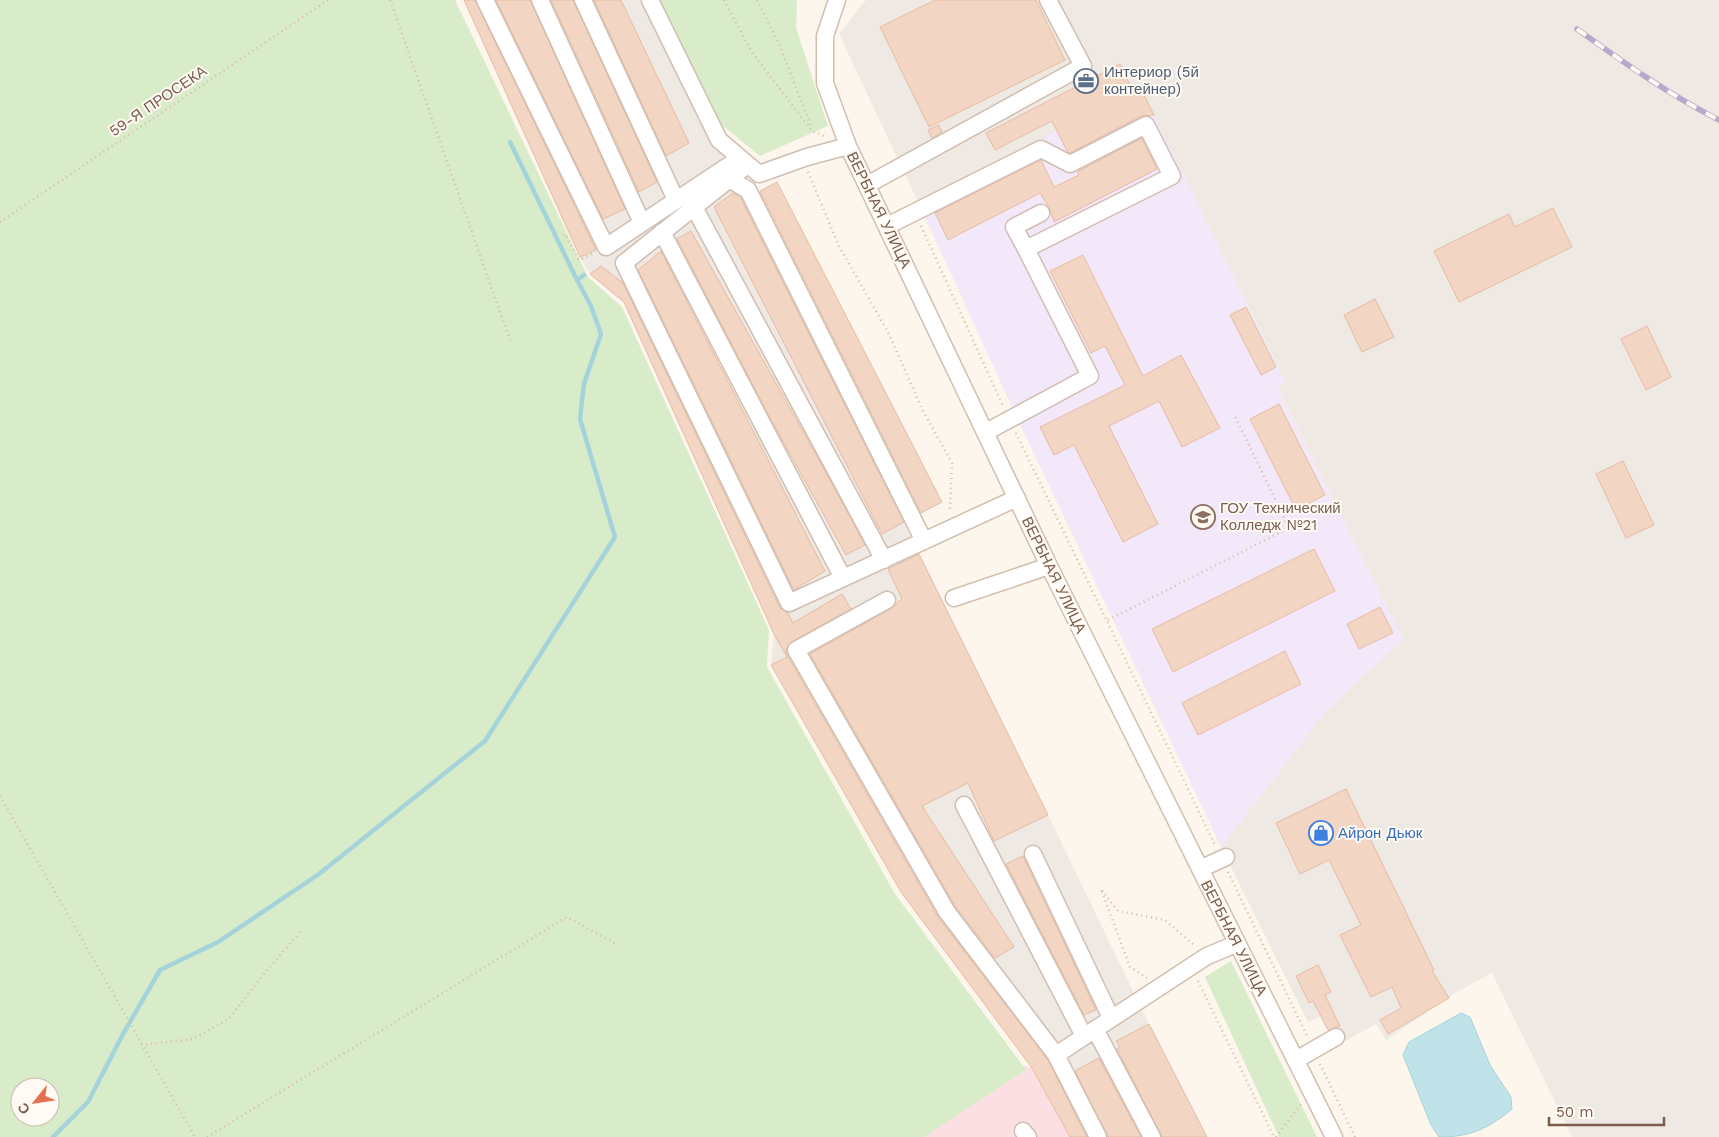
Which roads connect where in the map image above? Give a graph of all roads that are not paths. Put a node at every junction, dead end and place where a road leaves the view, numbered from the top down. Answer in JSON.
{"nodes":[{"id":1,"x":485,"y":0,"type":"edge"},
{"id":2,"x":540,"y":0,"type":"edge"},
{"id":3,"x":583,"y":0,"type":"edge"},
{"id":4,"x":650,"y":0,"type":"edge"},
{"id":5,"x":838,"y":0,"type":"edge"},
{"id":6,"x":1048,"y":0,"type":"edge"},
{"id":7,"x":848,"y":146,"type":"junction"},
{"id":8,"x":744,"y":161,"type":"junction"},
{"id":9,"x":729,"y":179,"type":"junction"},
{"id":10,"x":867,"y":185,"type":"junction"},
{"id":11,"x":676,"y":200,"type":"junction"},
{"id":12,"x":694,"y":207,"type":"junction"},
{"id":13,"x":1041,"y":213,"type":"dead end"},
{"id":14,"x":642,"y":223,"type":"junction"},
{"id":15,"x":887,"y":226,"type":"junction"},
{"id":16,"x":662,"y":232,"type":"junction"},
{"id":17,"x":1026,"y":249,"type":"junction"},
{"id":18,"x":986,"y":432,"type":"junction"},
{"id":19,"x":1017,"y":498,"type":"junction"},
{"id":20,"x":924,"y":541,"type":"junction"},
{"id":21,"x":884,"y":560,"type":"junction"},
{"id":22,"x":1049,"y":566,"type":"junction"},
{"id":23,"x":843,"y":578,"type":"junction"},
{"id":24,"x":954,"y":598,"type":"dead end"},
{"id":25,"x":887,"y":600,"type":"dead end"},
{"id":26,"x":964,"y":805,"type":"dead end"},
{"id":27,"x":1033,"y":854,"type":"dead end"},
{"id":28,"x":1224,"y":858,"type":"road end"},
{"id":29,"x":1200,"y":869,"type":"junction"},
{"id":30,"x":1236,"y":944,"type":"junction"},
{"id":31,"x":1111,"y":1018,"type":"junction"},
{"id":32,"x":1089,"y":1033,"type":"junction"},
{"id":33,"x":1336,"y":1037,"type":"dead end"},
{"id":34,"x":1056,"y":1055,"type":"junction"},
{"id":35,"x":1296,"y":1060,"type":"junction"},
{"id":36,"x":1098,"y":1137,"type":"edge"},
{"id":37,"x":1152,"y":1137,"type":"edge"},
{"id":38,"x":1334,"y":1137,"type":"edge"}],
"edges":[{"from":1,"to":14,"type":"street"},
{"from":2,"to":14,"type":"street"},
{"from":3,"to":11,"type":"street"},
{"from":4,"to":8,"type":"street"},
{"from":5,"to":7,"type":"street","name":"ВЕРБНАЯ УЛИЦА"},
{"from":6,"to":10,"type":"street"},
{"from":7,"to":8,"type":"street"},
{"from":7,"to":10,"type":"street","name":"ВЕРБНАЯ УЛИЦА"},
{"from":8,"to":9,"type":"street"},
{"from":8,"to":11,"type":"street"},
{"from":9,"to":12,"type":"street"},
{"from":9,"to":20,"type":"street"},
{"from":10,"to":15,"type":"street","name":"ВЕРБНАЯ УЛИЦА"},
{"from":11,"to":14,"type":"street"},
{"from":12,"to":16,"type":"street"},
{"from":12,"to":21,"type":"street"},
{"from":13,"to":17,"type":"street"},
{"from":15,"to":17,"type":"street"},
{"from":15,"to":18,"type":"street","name":"ВЕРБНАЯ УЛИЦА"},
{"from":16,"to":23,"type":"street"},
{"from":16,"to":23,"type":"street"},
{"from":17,"to":18,"type":"street"},
{"from":18,"to":19,"type":"street","name":"ВЕРБНАЯ УЛИЦА"},
{"from":19,"to":20,"type":"street"},
{"from":19,"to":22,"type":"street","name":"ВЕРБНАЯ УЛИЦА"},
{"from":20,"to":21,"type":"street"},
{"from":21,"to":23,"type":"street"},
{"from":22,"to":24,"type":"street"},
{"from":22,"to":29,"type":"street","name":"ВЕРБНАЯ УЛИЦА"},
{"from":25,"to":34,"type":"street"},
{"from":26,"to":32,"type":"street"},
{"from":27,"to":31,"type":"street"},
{"from":28,"to":29,"type":"street"},
{"from":29,"to":30,"type":"street","name":"ВЕРБНАЯ УЛИЦА"},
{"from":30,"to":31,"type":"street"},
{"from":30,"to":35,"type":"street","name":"ВЕРБНАЯ УЛИЦА"},
{"from":31,"to":32,"type":"street"},
{"from":32,"to":34,"type":"street"},
{"from":32,"to":37,"type":"street"},
{"from":33,"to":35,"type":"street"},
{"from":34,"to":36,"type":"street"},
{"from":35,"to":38,"type":"street","name":"ВЕРБНАЯ УЛИЦА"}]}
